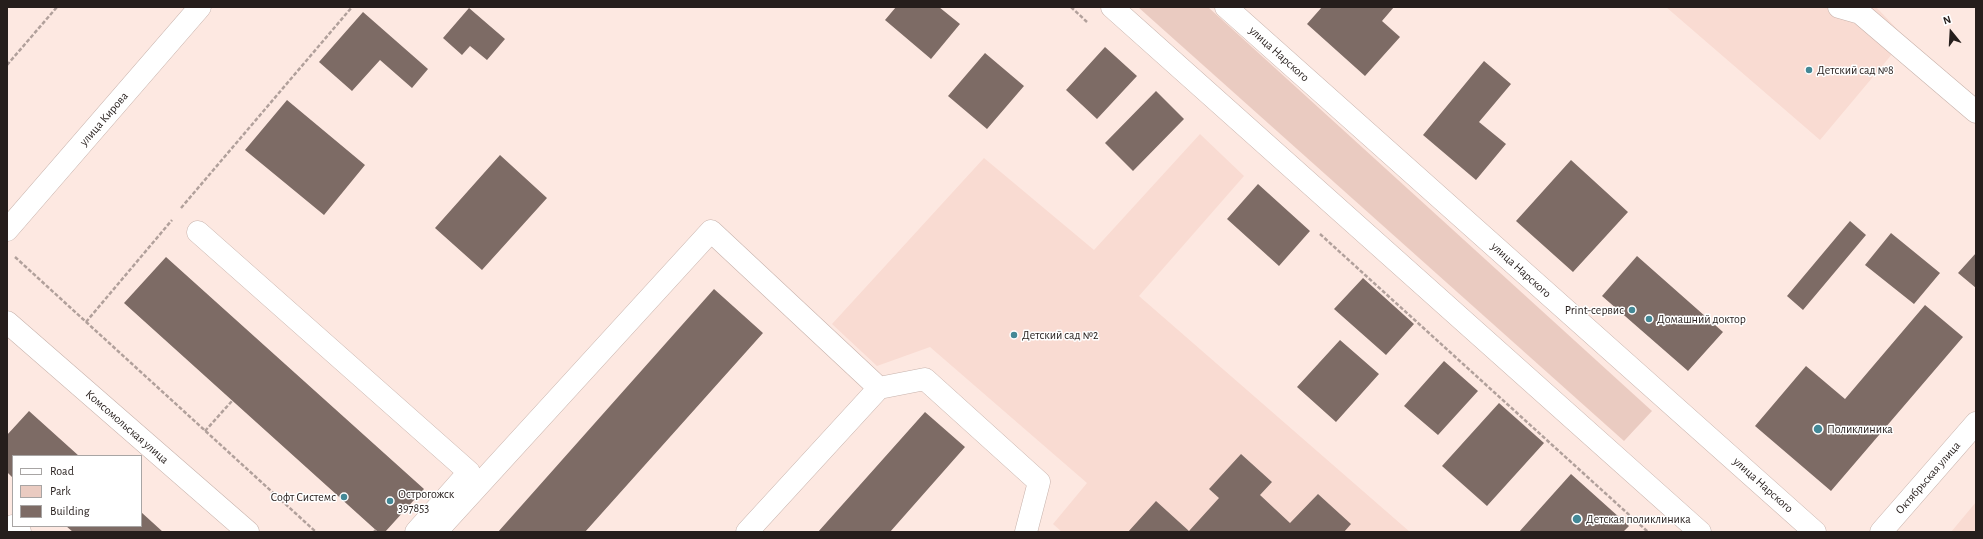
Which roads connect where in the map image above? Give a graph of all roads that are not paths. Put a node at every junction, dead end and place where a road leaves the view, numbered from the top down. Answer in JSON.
{"nodes":[{"id":1,"x":200,"y":7,"type":"edge"},
{"id":2,"x":1112,"y":7,"type":"edge"},
{"id":3,"x":1226,"y":7,"type":"edge"},
{"id":4,"x":1839,"y":7,"type":"edge"},
{"id":5,"x":1976,"y":112,"type":"edge"},
{"id":6,"x":7,"y":230,"type":"edge"},
{"id":7,"x":198,"y":232,"type":"dead end"},
{"id":8,"x":7,"y":322,"type":"edge"},
{"id":9,"x":879,"y":388,"type":"junction"},
{"id":10,"x":1975,"y":428,"type":"edge"},
{"id":11,"x":248,"y":532,"type":"edge"},
{"id":12,"x":416,"y":532,"type":"edge"},
{"id":13,"x":436,"y":532,"type":"edge"},
{"id":14,"x":747,"y":532,"type":"edge"},
{"id":15,"x":1026,"y":532,"type":"edge"},
{"id":16,"x":1700,"y":532,"type":"edge"},
{"id":17,"x":1815,"y":532,"type":"edge"},
{"id":18,"x":1881,"y":532,"type":"edge"}],
"edges":[{"from":1,"to":6,"type":"street","name":"улица Кирова"},
{"from":2,"to":16,"type":"street"},
{"from":3,"to":17,"type":"street","name":"улица Нарского"},
{"from":4,"to":5,"type":"street"},
{"from":7,"to":12,"type":"street"},
{"from":8,"to":11,"type":"street","name":"Комсомольская улица"},
{"from":9,"to":13,"type":"street"},
{"from":9,"to":14,"type":"street"},
{"from":9,"to":15,"type":"street"},
{"from":10,"to":18,"type":"street","name":"Октябрьская улица"}]}
